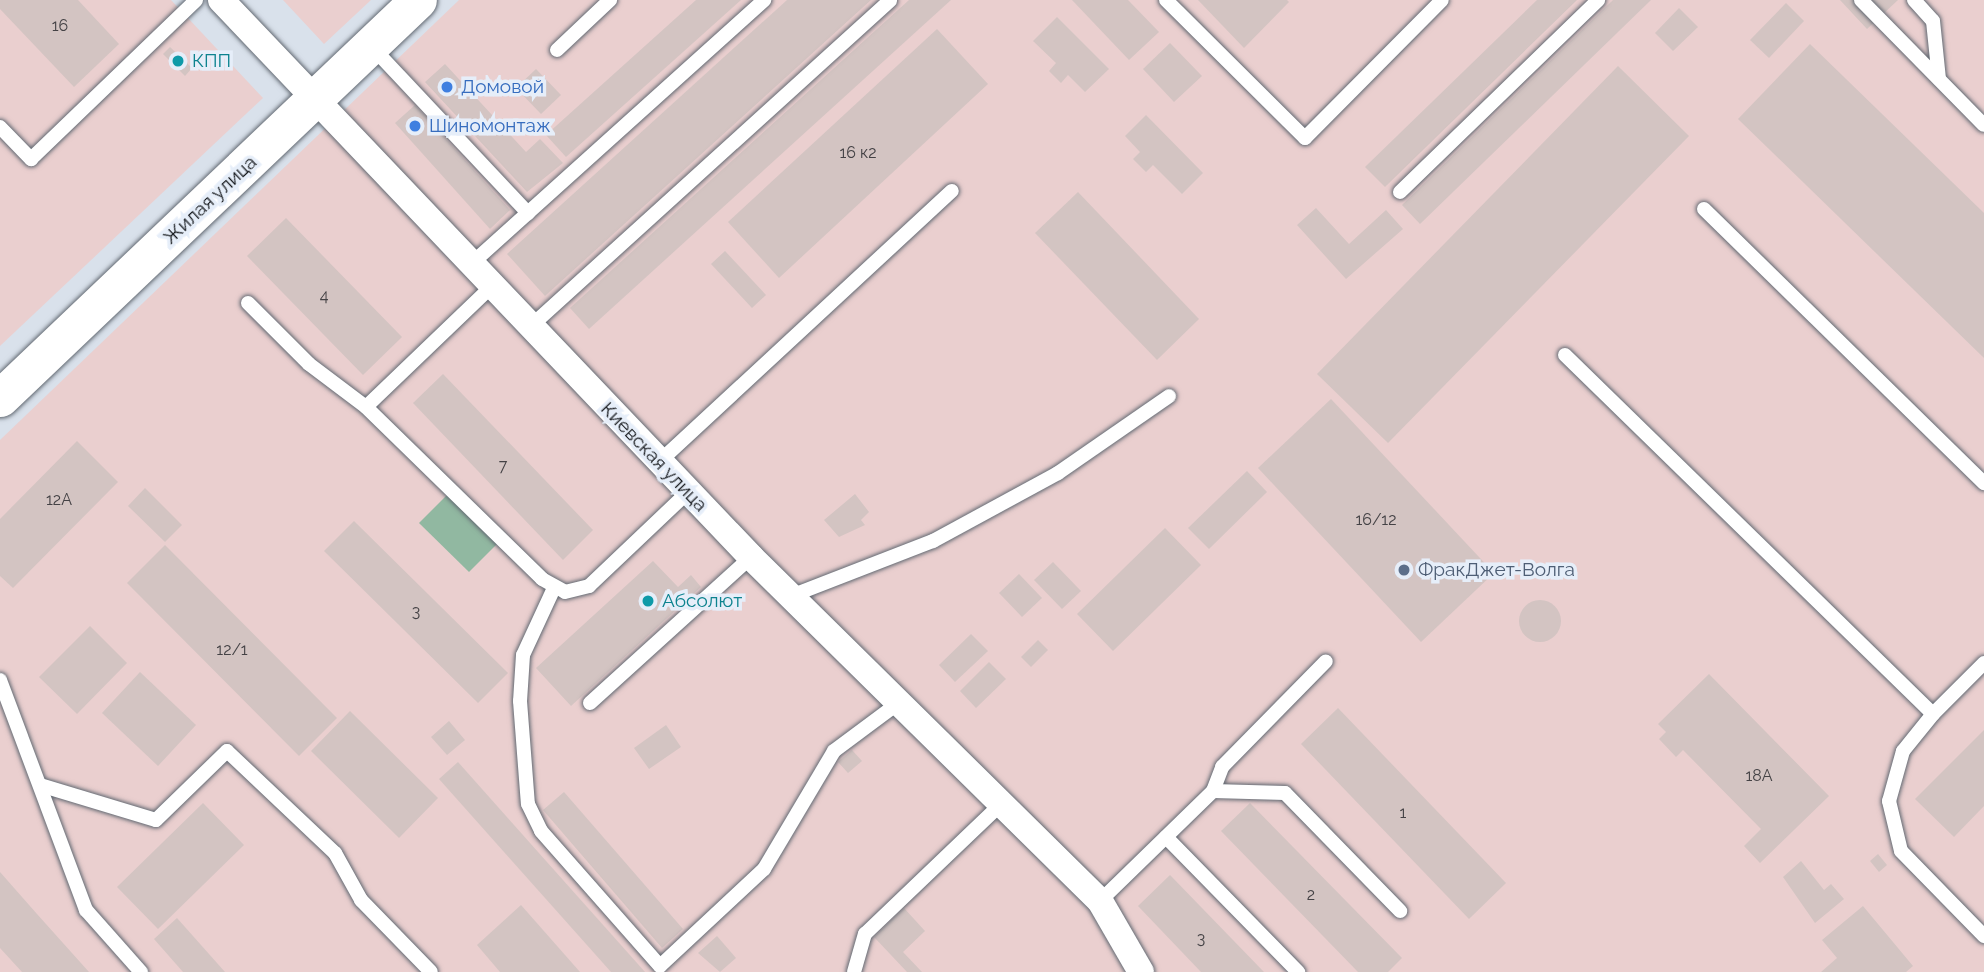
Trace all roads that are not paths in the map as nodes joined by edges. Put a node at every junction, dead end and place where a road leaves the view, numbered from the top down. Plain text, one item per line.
1 (196, 0) edge
2 (221, 0) edge
3 (418, 0) edge
4 (610, 0) edge
5 (764, 0) edge
6 (890, 0) edge
7 (1166, 0) edge
8 (1442, 0) edge
9 (1598, 0) edge
10 (1861, 0) edge
11 (1914, 0) edge
12 (371, 46) junction
13 (557, 50) dead end
14 (1939, 79) junction
15 (315, 100) junction
16 (1984, 125) edge
17 (0, 127) edge
18 (952, 191) dead end
19 (1400, 192) dead end
20 (1704, 209) dead end
21 (528, 213) junction
22 (470, 265) junction
23 (491, 287) junction
24 (248, 303) dead end
25 (530, 327) junction
26 (1565, 355) dead end
27 (1169, 397) dead end
28 (0, 398) edge
29 (366, 407) junction
30 (659, 462) junction
31 (1984, 483) edge
32 (688, 492) junction
33 (751, 557) junction
34 (554, 588) junction
35 (791, 596) junction
36 (1326, 661) dead end
37 (1984, 663) edge
38 (0, 680) edge
39 (901, 701) junction
40 (590, 703) dead end
41 (1933, 714) junction
42 (40, 785) junction
43 (1213, 791) junction
44 (1001, 804) junction
45 (1166, 837) junction
46 (1100, 901) junction
47 (1401, 911) dead end
48 (1984, 936) edge
49 (141, 972) edge
50 (431, 972) edge
51 (854, 972) edge
52 (1141, 972) edge
53 (1297, 972) edge

1 - 17 lane
2 - 15 street, Киевская улица
3 - 12 main road, Жилая улица
4 - 13 lane
5 - 21 lane
6 - 25 lane
7 - 8 lane
9 - 19 lane
10 - 14 lane
11 - 14 lane
12 - 15 main road, Жилая улица
12 - 21 lane
14 - 16 lane
15 - 22 street, Киевская улица
15 - 28 main road, Жилая улица
18 - 30 lane
20 - 31 lane
21 - 22 lane
22 - 23 street, Киевская улица
23 - 25 street, Киевская улица
23 - 29 lane
24 - 29 lane
25 - 30 street, Киевская улица
26 - 41 lane
27 - 35 lane
29 - 34 lane
30 - 32 street, Киевская улица
32 - 33 street, Киевская улица
32 - 34 lane
33 - 35 street, Киевская улица
33 - 40 lane
34 - 39 lane
35 - 39 street, Киевская улица
36 - 43 lane
37 - 41 lane
38 - 42 lane
39 - 44 street, Киевская улица
41 - 48 lane
42 - 49 lane
42 - 50 lane
43 - 45 lane
43 - 47 lane
44 - 46 street, Киевская улица
44 - 51 lane
45 - 46 lane
45 - 53 lane
46 - 52 street, Киевская улица

